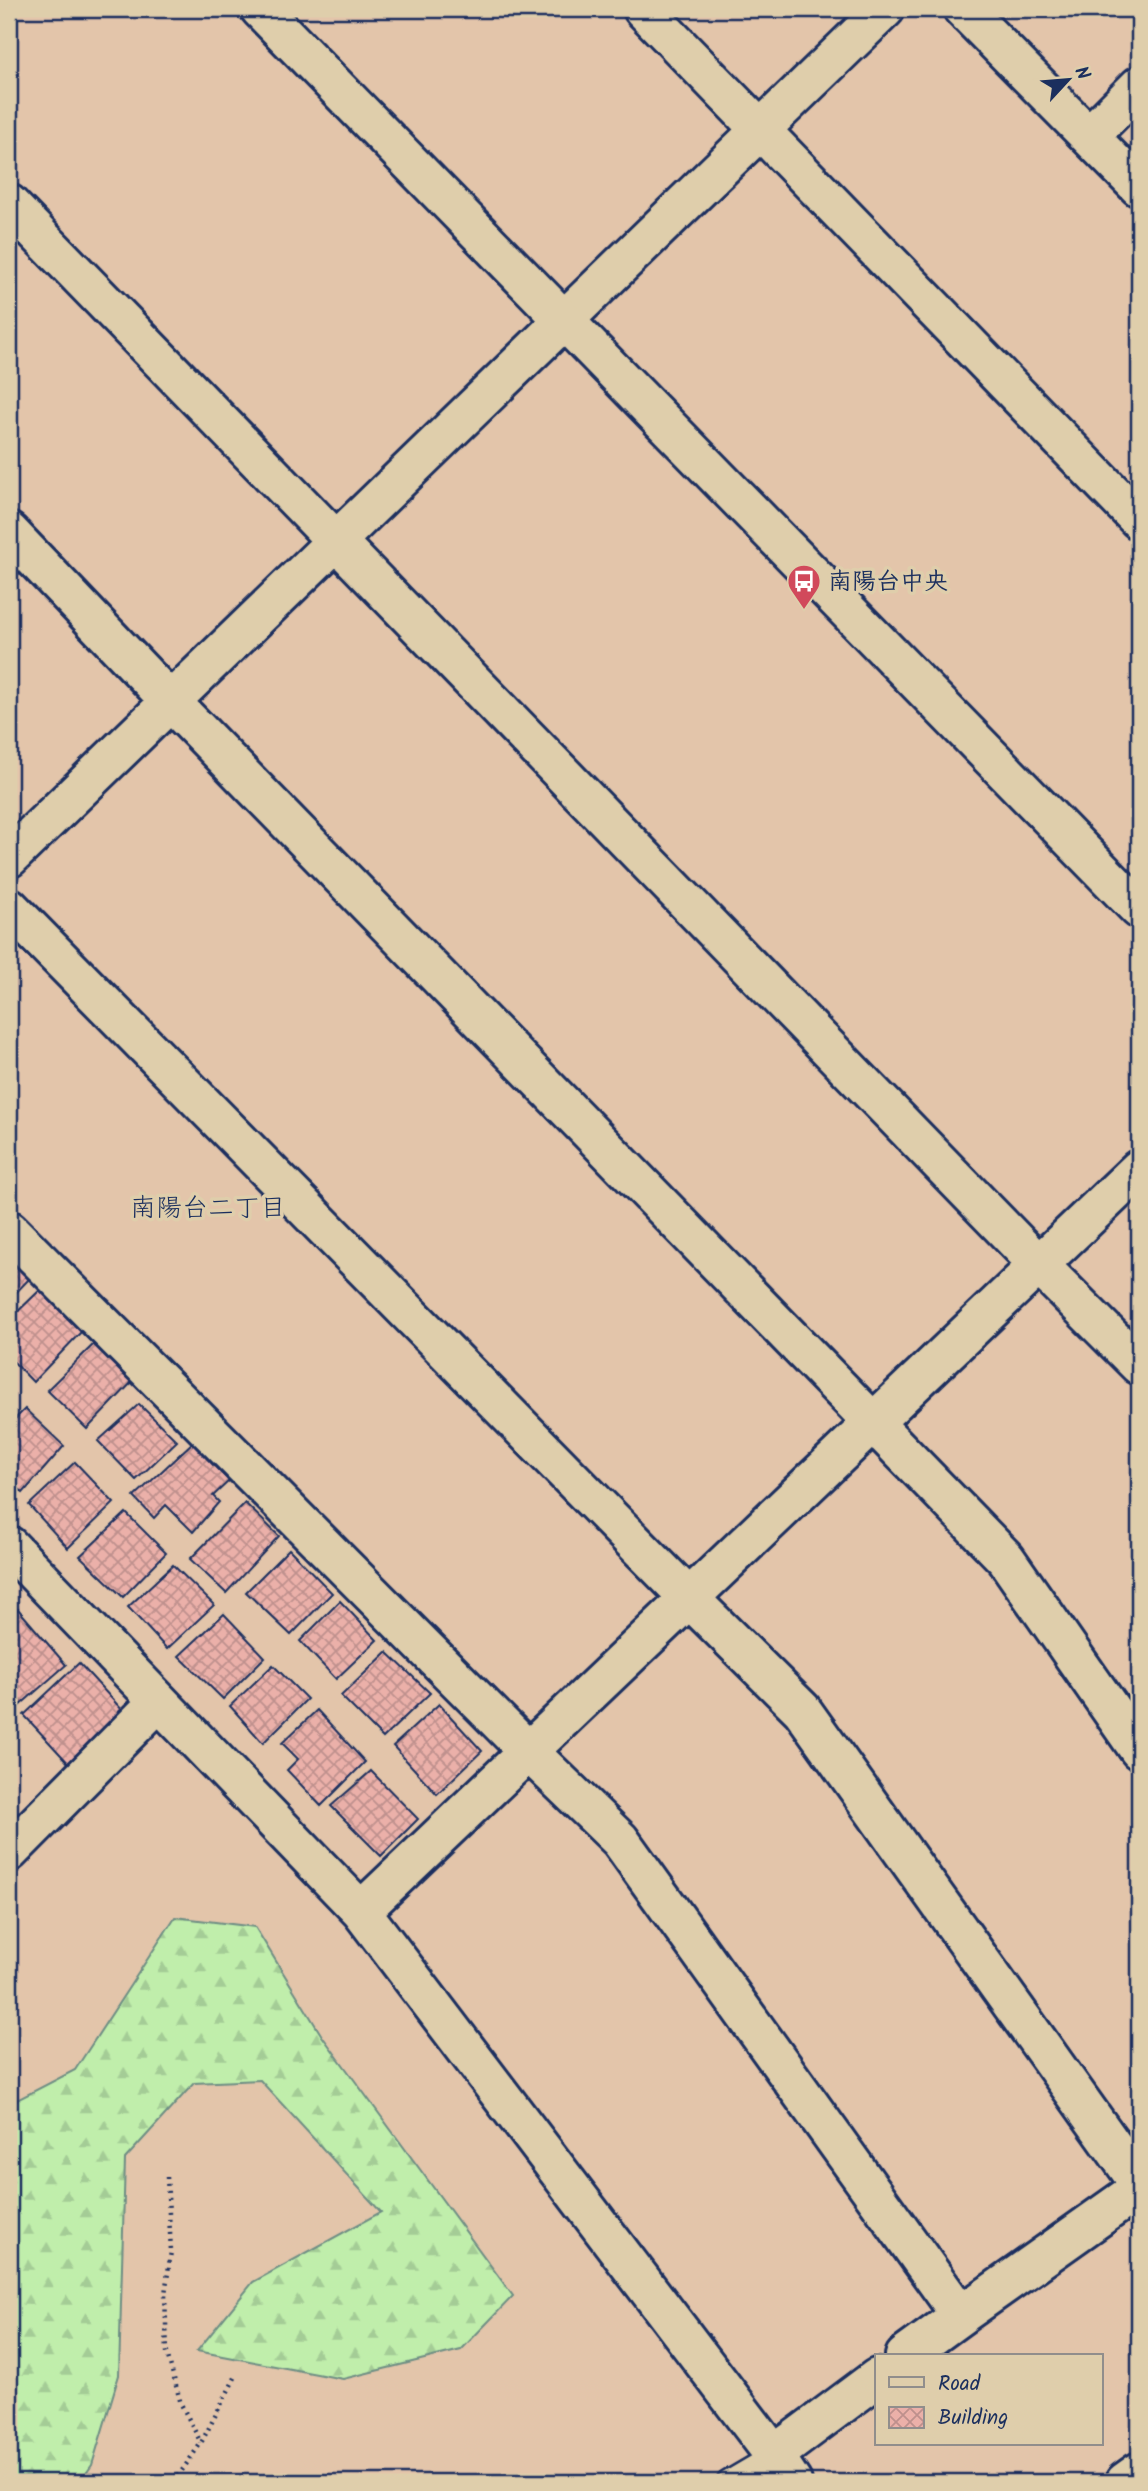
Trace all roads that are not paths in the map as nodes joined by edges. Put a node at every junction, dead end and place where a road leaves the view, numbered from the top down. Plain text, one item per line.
1 (260, 9) edge
2 (643, 9) edge
3 (885, 9) edge
4 (963, 9) edge
5 (1139, 86) edge
6 (760, 130) junction
7 (1088, 136) junction
8 (1139, 187) edge
9 (9, 204) edge
10 (564, 319) junction
11 (1139, 520) edge
12 (9, 532) edge
13 (335, 542) junction
14 (170, 701) junction
15 (9, 858) edge
16 (9, 907) edge
17 (1139, 909) edge
18 (1139, 1169) edge
19 (9, 1230) edge
20 (1039, 1265) junction
21 (1139, 1365) edge
22 (873, 1423) junction
23 (9, 1546) edge
24 (689, 1598) junction
25 (158, 1702) junction
26 (1139, 1749) edge
27 (529, 1752) junction
28 (9, 1852) edge
29 (361, 1912) junction
30 (1139, 2183) edge
31 (1139, 2189) edge
32 (964, 2312) junction
33 (908, 2354) edge
34 (875, 2380) edge
35 (783, 2469) edge
36 (1139, 2472) edge
37 (728, 2482) edge
38 (1125, 2482) edge

1 - 10 street
2 - 6 street
3 - 6 street
4 - 7 street
5 - 7 street
6 - 10 street
6 - 11 street
7 - 8 street
9 - 13 street
10 - 13 street
10 - 17 street
12 - 14 street
13 - 14 street
13 - 20 street
14 - 15 street
14 - 22 street
16 - 24 street
18 - 20 street
19 - 27 street
20 - 21 street
20 - 22 street
22 - 24 street
22 - 26 street
23 - 25 street
24 - 27 street
24 - 30 street
25 - 28 street
25 - 29 street
27 - 29 street
27 - 32 street
29 - 35 street
31 - 32 street
32 - 33 street
34 - 35 street
35 - 37 lane
36 - 38 street

